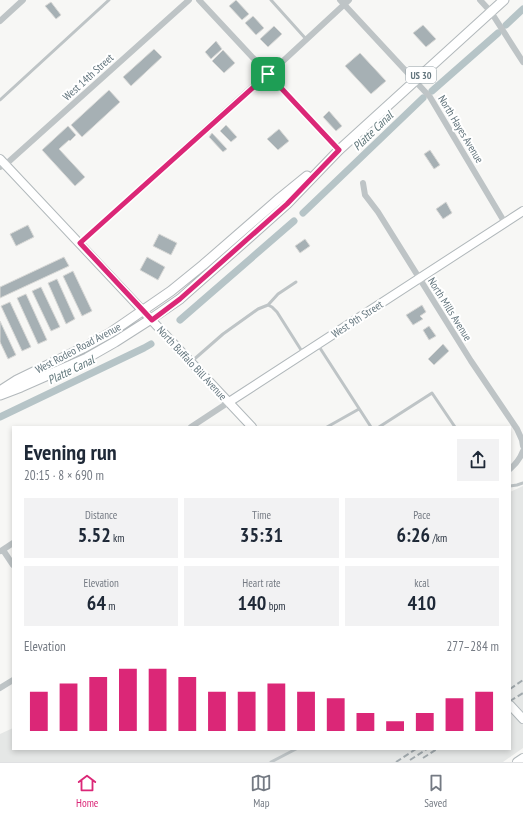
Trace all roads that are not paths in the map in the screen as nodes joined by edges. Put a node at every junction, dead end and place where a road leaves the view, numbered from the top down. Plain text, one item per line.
1 (23, 0) edge
2 (109, 0) edge
3 (189, 0) edge
4 (199, 0) edge
5 (271, 0) edge
6 (480, 0) edge
7 (504, 0) edge
8 (344, 1) edge
9 (491, 12) junction
10 (0, 21) edge
11 (306, 39) junction
12 (523, 62) edge
13 (268, 74) junction
14 (415, 80) junction
15 (0, 100) edge
16 (339, 150) junction
17 (2, 164) edge
18 (362, 182) dead end
19 (523, 211) edge
20 (505, 223) junction
21 (80, 243) junction
22 (419, 279) junction
23 (296, 282) dead end
24 (268, 305) junction
25 (143, 310) junction
26 (152, 320) junction
27 (318, 345) junction
28 (304, 354) junction
29 (191, 362) junction
30 (0, 391) edge
31 (0, 395) edge
32 (229, 402) junction
33 (359, 408) junction
34 (193, 426) edge
35 (251, 426) edge
36 (329, 426) edge
37 (370, 426) edge
38 (381, 426) edge
39 (454, 426) edge
40 (523, 446) edge
41 (523, 452) edge
42 (511, 468) edge
43 (523, 483) edge
44 (511, 486) edge
45 (12, 544) edge
46 (1, 551) edge
47 (12, 564) edge
48 (12, 681) edge
49 (0, 688) edge
50 (511, 706) edge
51 (523, 719) edge
52 (294, 750) edge
53 (523, 758) edge
54 (271, 762) edge
55 (517, 762) edge

1 - 10 street
2 - 15 lane
3 - 17 street, West 14th Street
4 - 13 street
5 - 11 lane
6 - 9 street
7 - 9 main road, West Rodeo Road Avenue / US 30
8 - 11 street
8 - 14 street, North Hayes Avenue
9 - 12 street
9 - 14 main road, West Rodeo Road Avenue / US 30
11 - 13 street
13 - 16 street
13 - 21 street
14 - 16 main road, West Rodeo Road Avenue / US 30
14 - 20 street, North Hayes Avenue
16 - 25 main road, West Rodeo Road Avenue / US 30
16 - 26 main road, West Rodeo Road Avenue / US 30
17 - 21 street, North Buffalo Bill Avenue
18 - 22 street, North Mills Avenue
19 - 20 street, West 9th Street
20 - 22 street, West 9th Street
21 - 25 street, North Buffalo Bill Avenue
22 - 27 street, West 9th Street
22 - 40 street, North Mills Avenue
23 - 24 lane
24 - 28 lane
24 - 29 lane
25 - 26 street, North Buffalo Bill Avenue
25 - 30 main road, West Rodeo Road Avenue / US 30
26 - 29 street, North Buffalo Bill Avenue
26 - 31 main road, West Rodeo Road Avenue / US 30
27 - 28 street, West 9th Street
27 - 33 lane
28 - 32 street, West 9th Street
29 - 32 street, North Buffalo Bill Avenue
32 - 34 street, West 9th Street
32 - 35 street, North Buffalo Bill Avenue
33 - 36 lane
33 - 37 lane
38 - 39 lane
41 - 42 street
43 - 44 lane
45 - 46 street
46 - 47 street
48 - 49 street
50 - 51 street
52 - 54 lane
53 - 55 street

